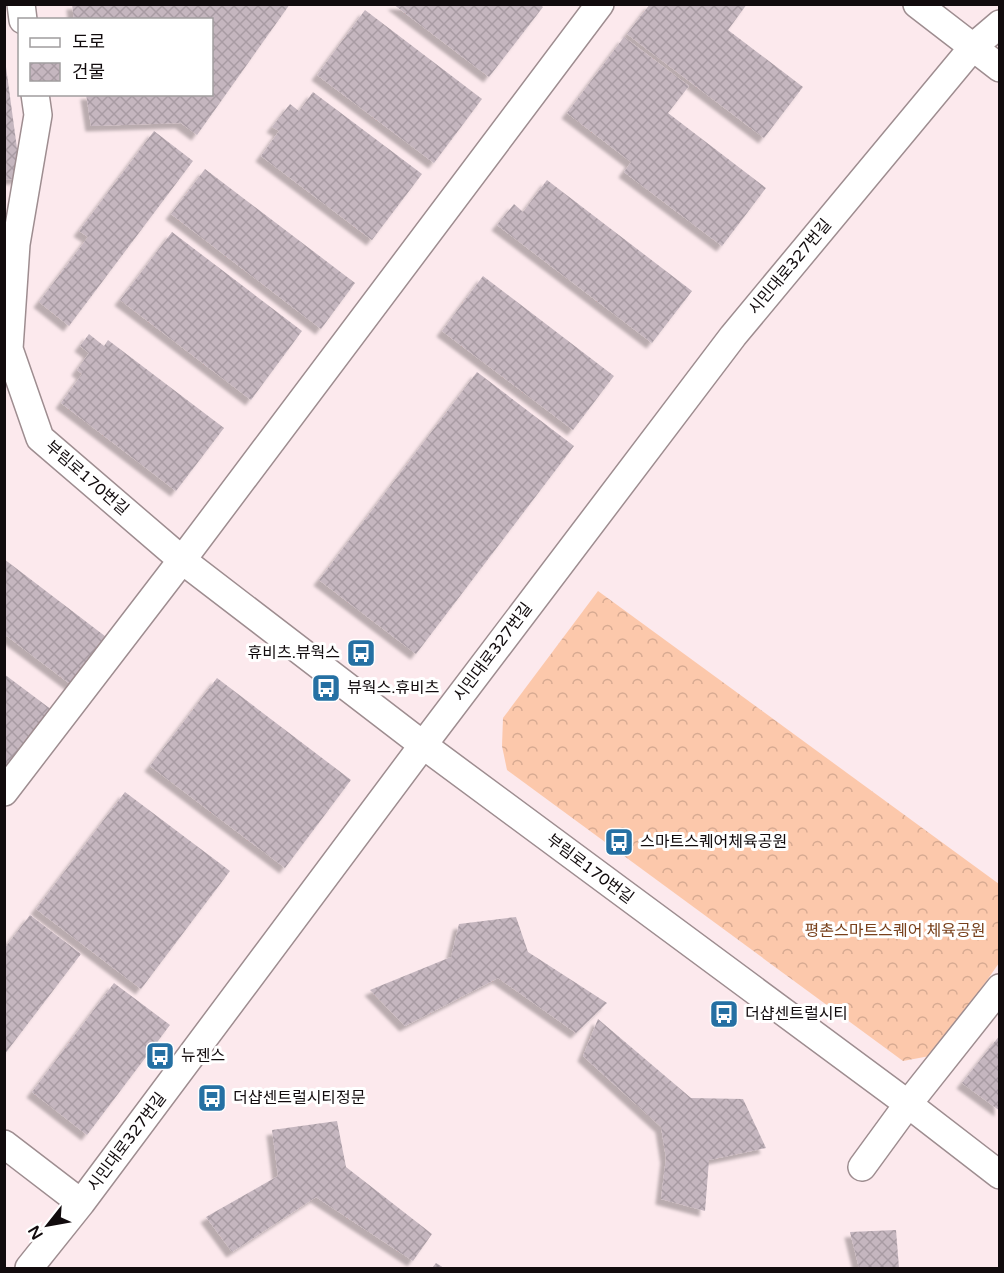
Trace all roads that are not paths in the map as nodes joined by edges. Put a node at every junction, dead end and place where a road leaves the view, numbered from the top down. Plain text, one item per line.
1 (600, 4) edge
2 (918, 4) edge
3 (999, 24) edge
4 (973, 47) junction
5 (999, 68) edge
6 (35, 96) edge
7 (182, 560) junction
8 (423, 745) junction
9 (4, 792) edge
10 (999, 988) edge
11 (908, 1104) junction
12 (4, 1144) edge
13 (862, 1167) dead end
14 (999, 1174) edge
15 (81, 1203) junction
16 (29, 1269) edge

1 - 7 street
2 - 4 street
3 - 4 street, 시민대로327번길
4 - 5 street
4 - 8 street, 시민대로327번길
6 - 7 street, 부림로170번길
7 - 8 street, 부림로170번길
7 - 9 street
8 - 11 street, 부림로170번길
8 - 15 street, 시민대로327번길
10 - 11 street
11 - 13 street
11 - 14 street, 부림로170번길
12 - 15 street
15 - 16 street, 시민대로327번길

